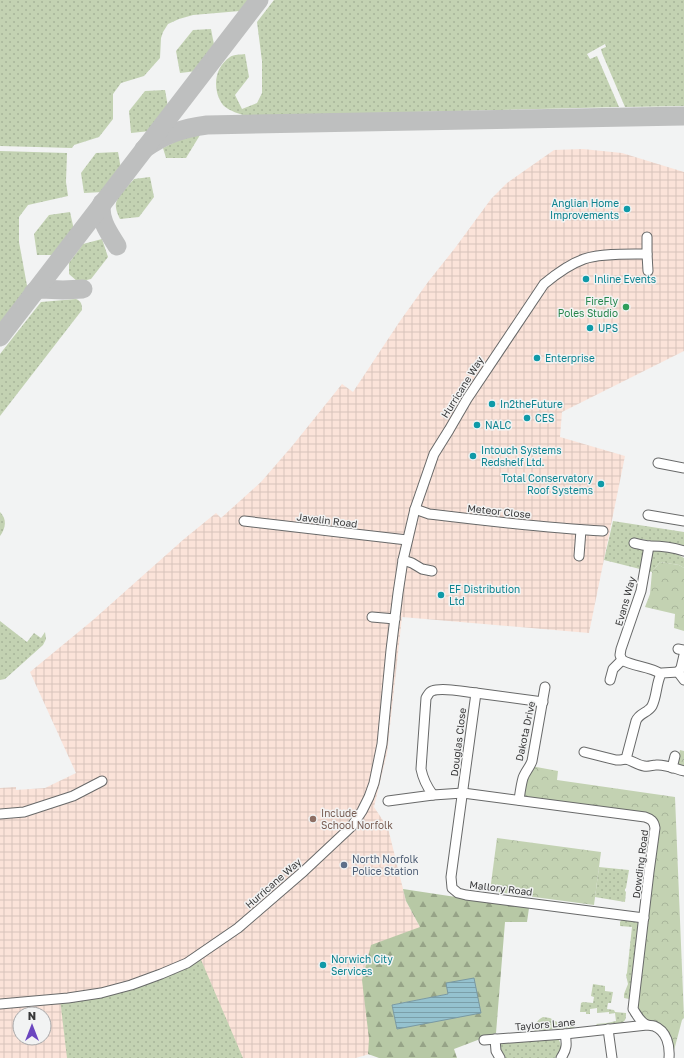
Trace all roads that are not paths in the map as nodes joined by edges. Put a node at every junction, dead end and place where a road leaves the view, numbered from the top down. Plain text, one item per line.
1 (647, 237) dead end
2 (647, 254) junction
3 (648, 271) dead end
4 (658, 463) dead end
5 (684, 468) edge
6 (415, 509) junction
7 (648, 514) dead end
8 (244, 521) dead end
9 (684, 521) edge
10 (581, 530) junction
11 (603, 530) dead end
12 (407, 540) junction
13 (634, 543) dead end
14 (648, 546) junction
15 (684, 551) edge
16 (579, 556) dead end
17 (403, 560) junction
18 (432, 571) dead end
19 (372, 617) dead end
20 (395, 619) junction
21 (682, 651) edge
22 (622, 660) junction
23 (678, 672) junction
24 (661, 674) junction
25 (610, 680) dead end
26 (684, 680) edge
27 (545, 687) dead end
28 (476, 693) junction
29 (543, 702) junction
30 (589, 756) dead end
31 (675, 756) dead end
32 (626, 759) junction
33 (672, 768) junction
34 (684, 771) edge
35 (102, 781) dead end
36 (463, 793) junction
37 (433, 795) junction
38 (519, 800) junction
39 (388, 801) dead end
40 (0, 814) edge
41 (644, 918) junction
42 (0, 1004) edge
43 (634, 1009) junction
44 (647, 1025) junction
45 (630, 1027) junction
46 (608, 1029) junction
47 (565, 1034) junction
48 (495, 1039) junction
49 (484, 1040) dead end
50 (500, 1058) edge
51 (561, 1058) edge
52 (612, 1058) edge
53 (669, 1058) edge

1 - 2 street
2 - 3 street
2 - 6 street, Hurricane Way
4 - 5 street
6 - 10 street, Meteor Close
6 - 12 street, Hurricane Way
7 - 9 street
8 - 12 street, Javelin Road
10 - 11 street, Meteor Close
10 - 16 street
12 - 17 street, Hurricane Way
13 - 14 street
14 - 15 street
14 - 22 street, Evans Way
17 - 18 street
17 - 20 street, Hurricane Way
19 - 20 street
20 - 42 street, Hurricane Way
21 - 23 street
22 - 24 street
22 - 25 street, Evans Way
23 - 24 street
23 - 26 street
24 - 32 street
27 - 29 street, Dakota Drive
28 - 29 street
28 - 36 street, Douglas Close
28 - 37 street
29 - 38 street, Dakota Drive
30 - 32 street
31 - 33 street
32 - 33 street
33 - 34 street
35 - 40 street
36 - 37 street, Dowding Road
36 - 38 street, Dowding Road
36 - 41 street, Mallory Road
37 - 39 street, Dowding Road
38 - 41 street, Dowding Road
41 - 43 street, Dowding Road
43 - 44 street
43 - 45 street, Dowding Road
44 - 45 street, Taylors Lane
44 - 53 street
45 - 46 street, Taylors Lane
46 - 47 street, Taylors Lane
46 - 52 street
47 - 48 street, Taylors Lane
47 - 51 street
48 - 49 street, Taylors Lane
48 - 50 street

